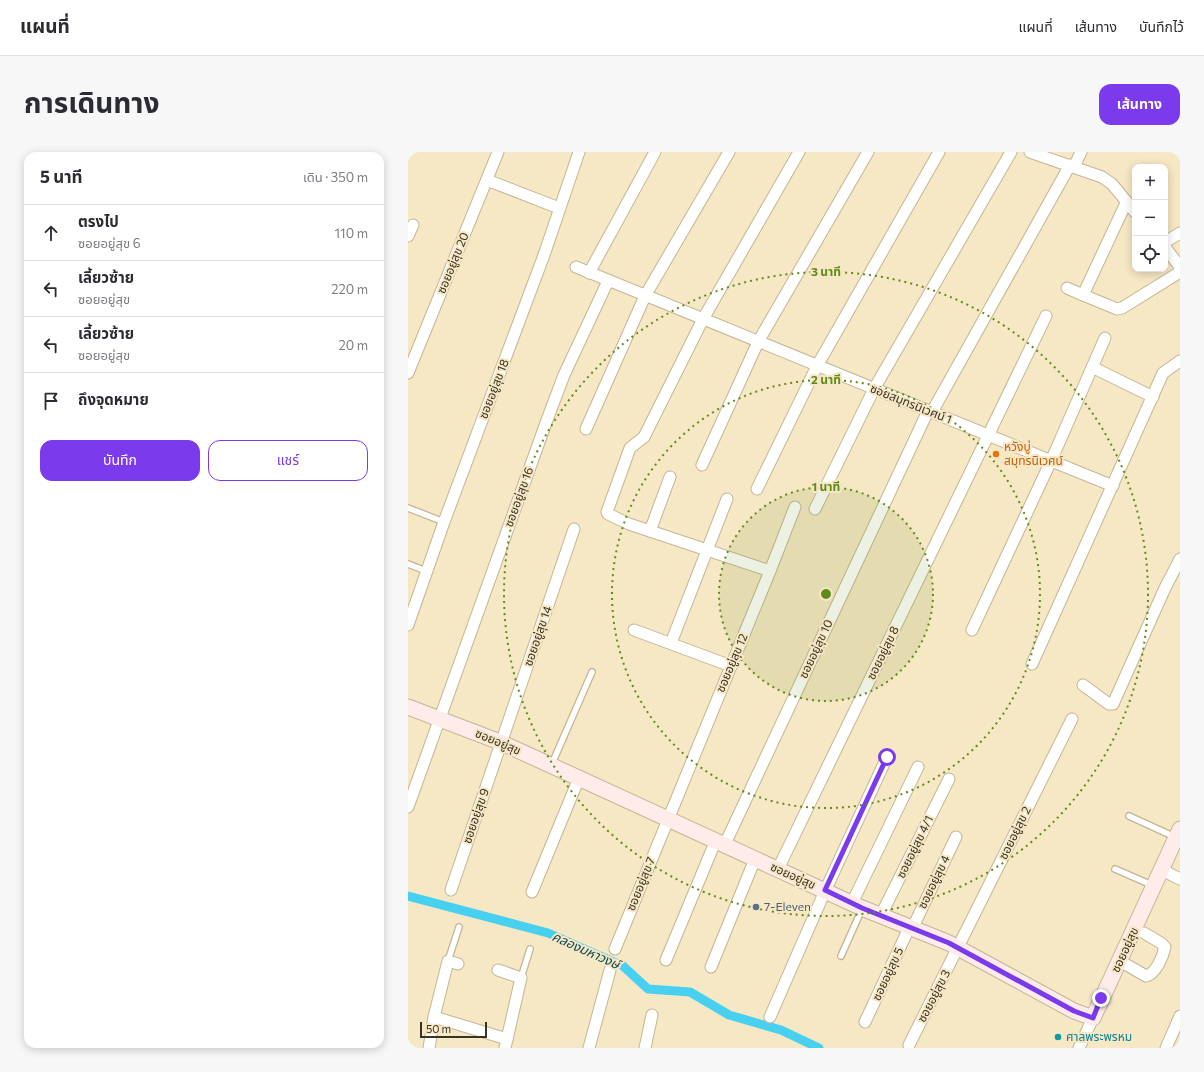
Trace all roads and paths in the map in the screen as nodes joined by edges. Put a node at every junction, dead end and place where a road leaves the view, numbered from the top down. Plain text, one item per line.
1 (498, 152) edge
2 (579, 152) edge
3 (655, 152) edge
4 (728, 152) edge
5 (799, 152) edge
6 (868, 152) edge
7 (939, 152) edge
8 (1012, 152) edge
9 (1030, 152) edge
10 (1081, 152) edge
11 (1072, 166) junction
12 (487, 180) junction
13 (1126, 203) junction
14 (559, 208) junction
15 (1132, 209) edge
16 (413, 225) dead end
17 (1180, 233) edge
18 (408, 236) edge
19 (1168, 240) edge
20 (1168, 251) edge
21 (1180, 266) edge
22 (576, 267) dead end
23 (1180, 272) edge
24 (589, 273) junction
25 (608, 281) junction
26 (1067, 288) dead end
27 (1083, 294) junction
28 (645, 296) junction
29 (1046, 316) dead end
30 (703, 319) junction
31 (1105, 338) dead end
32 (758, 342) junction
33 (1180, 361) edge
34 (817, 366) junction
35 (1092, 367) junction
36 (408, 373) edge
37 (874, 389) junction
38 (1153, 396) junction
39 (930, 412) junction
40 (586, 429) dead end
41 (989, 436) junction
42 (1051, 461) junction
43 (702, 465) dead end
44 (670, 477) dead end
45 (1113, 486) junction
46 (757, 489) dead end
47 (727, 499) dead end
48 (795, 507) dead end
49 (408, 508) edge
50 (815, 509) dead end
51 (444, 522) junction
52 (574, 529) dead end
53 (650, 531) junction
54 (706, 549) junction
55 (1180, 559) edge
56 (408, 564) edge
57 (426, 571) junction
58 (770, 571) junction
59 (408, 625) edge
60 (634, 630) dead end
61 (972, 630) dead end
62 (671, 643) junction
63 (1032, 664) dead end
64 (731, 666) junction
65 (592, 672) dead end
66 (1083, 685) dead end
67 (408, 707) edge
68 (440, 718) junction
69 (1072, 719) dead end
70 (500, 742) junction
71 (887, 757) dead end
72 (551, 766) junction
73 (918, 767) dead end
74 (579, 778) junction
75 (949, 779) dead end
76 (408, 806) edge
77 (1129, 816) dead end
78 (667, 819) junction
79 (1178, 833) edge
80 (956, 837) dead end
81 (721, 842) junction
82 (755, 859) junction
83 (1115, 869) dead end
84 (778, 870) junction
85 (1162, 870) junction
86 (1180, 879) edge
87 (1154, 886) junction
88 (451, 890) dead end
89 (825, 890) junction
90 (532, 892) dead end
91 (857, 906) junction
92 (881, 915) junction
93 (459, 927) dead end
94 (912, 927) junction
95 (1144, 933) dead end
96 (958, 947) junction
97 (530, 949) dead end
98 (615, 949) dead end
99 (841, 956) dead end
100 (666, 960) dead end
101 (1120, 961) junction
102 (453, 962) joint
103 (711, 967) dead end
104 (498, 970) dead end
105 (610, 970) dead end
106 (521, 978) junction
107 (652, 1015) dead end
108 (1180, 1016) edge
109 (434, 1017) junction
110 (770, 1017) dead end
111 (1093, 1018) junction
112 (865, 1022) dead end
113 (506, 1043) edge
114 (909, 1045) dead end
115 (429, 1048) edge
116 (590, 1048) edge
117 (645, 1048) edge
118 (1079, 1048) edge
119 (1166, 1048) edge

1 - 12 street, ซอยอยู่สุข 20
2 - 14 street, ซอยอยู่สุข 18
3 - 24 street
4 - 28 street
5 - 30 street
6 - 32 street
7 - 34 street
8 - 37 street
9 - 11 street
10 - 11 street, ซอยอยู่สุข 10
11 - 13 street
11 - 39 street, ซอยอยู่สุข 10
12 - 14 street
12 - 36 street, ซอยอยู่สุข 20
13 - 15 street
13 - 27 street
14 - 51 street, ซอยอยู่สุข 18
16 - 18 street
17 - 19 street
20 - 21 street
22 - 24 street, ซอยสมุทรนิเวศน์ 1
23 - 27 street
24 - 25 street, ซอยสมุทรนิเวศน์ 1
25 - 28 street, ซอยสมุทรนิเวศน์ 1
25 - 68 street, ซอยอยู่สุข 16
26 - 27 street
28 - 30 street, ซอยสมุทรนิเวศน์ 1
28 - 40 street
29 - 41 street, ซอยอยู่สุข 8
30 - 32 street, ซอยสมุทรนิเวศน์ 1
30 - 53 street
31 - 35 street
32 - 34 street, ซอยสมุทรนิเวศน์ 1
32 - 43 street
33 - 38 street
34 - 37 street, ซอยสมุทรนิเวศน์ 1
34 - 46 street
35 - 38 street
35 - 42 street
37 - 39 street, ซอยสมุทรนิเวศน์ 1
37 - 50 street
38 - 45 street
39 - 41 street, ซอยสมุทรนิเวศน์ 1
39 - 81 street, ซอยอยู่สุข 10
41 - 42 street, ซอยสมุทรนิเวศน์ 1
41 - 84 street, ซอยอยู่สุข 8
42 - 45 street, ซอยสมุทรนิเวศน์ 1
42 - 61 street
44 - 53 street
45 - 63 street
47 - 54 street
48 - 58 street, ซอยอยู่สุข 12
49 - 51 lane
51 - 57 street, ซอยอยู่สุข 18
52 - 70 street, ซอยอยู่สุข 14
53 - 54 street
54 - 58 street
54 - 62 street
55 - 66 street
56 - 57 lane
57 - 59 street, ซอยอยู่สุข 18
58 - 64 street, ซอยอยู่สุข 12
60 - 62 street
62 - 64 street
64 - 78 street, ซอยอยู่สุข 12
65 - 72 lane
67 - 68 street, ซอยอยู่สุข
68 - 70 street, ซอยอยู่สุข
68 - 76 street, ซอยอยู่สุข 16
69 - 96 street, ซอยอยู่สุข 2
70 - 72 street, ซอยอยู่สุข
70 - 88 street, ซอยอยู่สุข 9
71 - 89 street
72 - 74 street, ซอยอยู่สุข
73 - 91 street
74 - 78 street, ซอยอยู่สุข
74 - 90 street
75 - 92 street, ซอยอยู่สุข 4/1
77 - 79 lane
78 - 81 street, ซอยอยู่สุข
78 - 98 street, ซอยอยู่สุข 7
79 - 85 street, ซอยอยู่สุข
80 - 94 street, ซอยอยู่สุข 4
81 - 82 street, ซอยอยู่สุข
81 - 100 street, ซอยอยู่สุข 10
82 - 84 street, ซอยอยู่สุข
82 - 103 street
83 - 87 lane
84 - 89 street, ซอยอยู่สุข
85 - 86 street
85 - 87 street, ซอยอยู่สุข
87 - 101 street, ซอยอยู่สุข
89 - 91 street, ซอยอยู่สุข
89 - 110 street
91 - 92 street, ซอยอยู่สุข
91 - 99 lane
92 - 94 street, ซอยอยู่สุข
93 - 102 lane
94 - 96 street, ซอยอยู่สุข
94 - 112 street, ซอยอยู่สุข 5
95 - 101 street
96 - 111 street, ซอยอยู่สุข
96 - 114 street, ซอยอยู่สุข 3
97 - 106 lane
101 - 111 street, ซอยอยู่สุข
102 - 109 street
104 - 106 street
105 - 116 street
106 - 113 street
107 - 117 street
108 - 119 street
109 - 113 street
109 - 115 street
111 - 118 street

